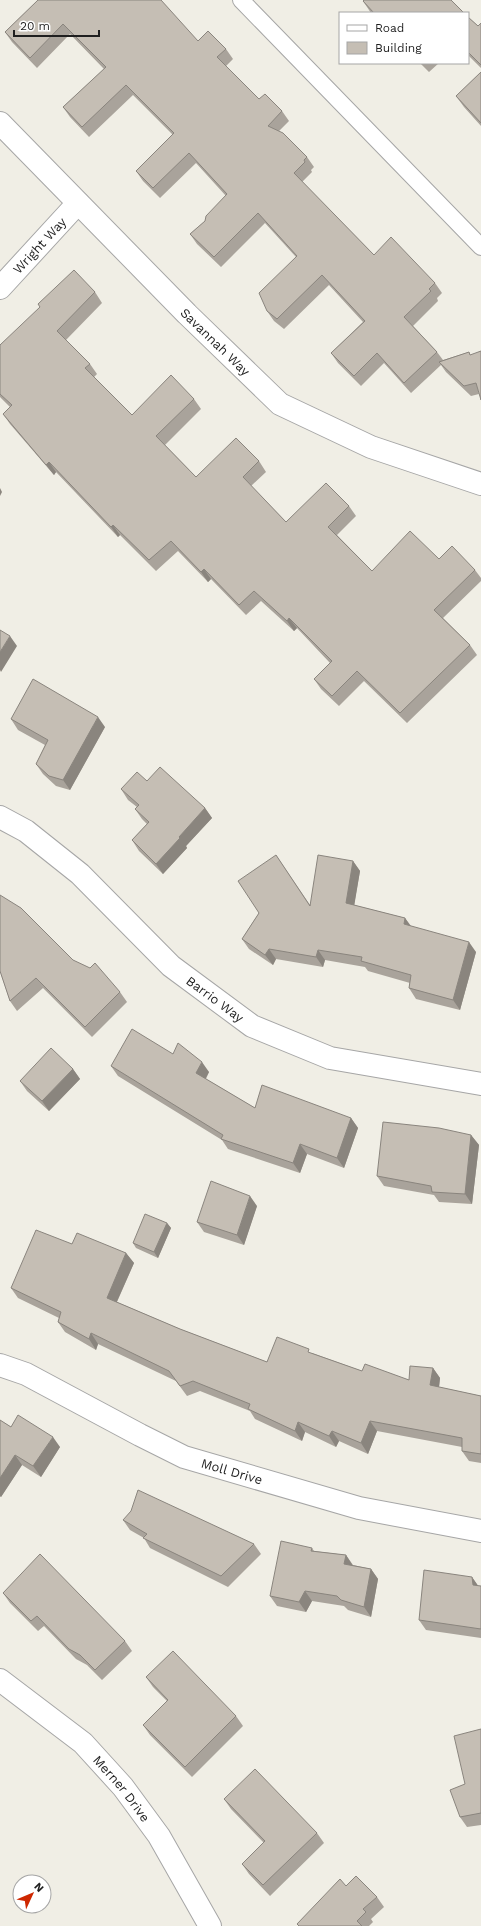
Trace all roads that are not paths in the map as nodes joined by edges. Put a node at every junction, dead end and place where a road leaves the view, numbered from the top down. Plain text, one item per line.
1 (241, 0) edge
2 (0, 123) edge
3 (78, 204) junction
4 (481, 247) edge
5 (0, 288) edge
6 (481, 484) edge
7 (0, 817) edge
8 (481, 1084) edge
9 (0, 1365) edge
10 (481, 1531) edge
11 (0, 1680) edge
12 (210, 1926) edge

1 - 4 lane
2 - 3 street, Savannah Way
3 - 5 street, Wright Way
3 - 6 street, Savannah Way
7 - 8 street, Barrio Way
9 - 10 street, Moll Drive
11 - 12 street, Merner Drive

